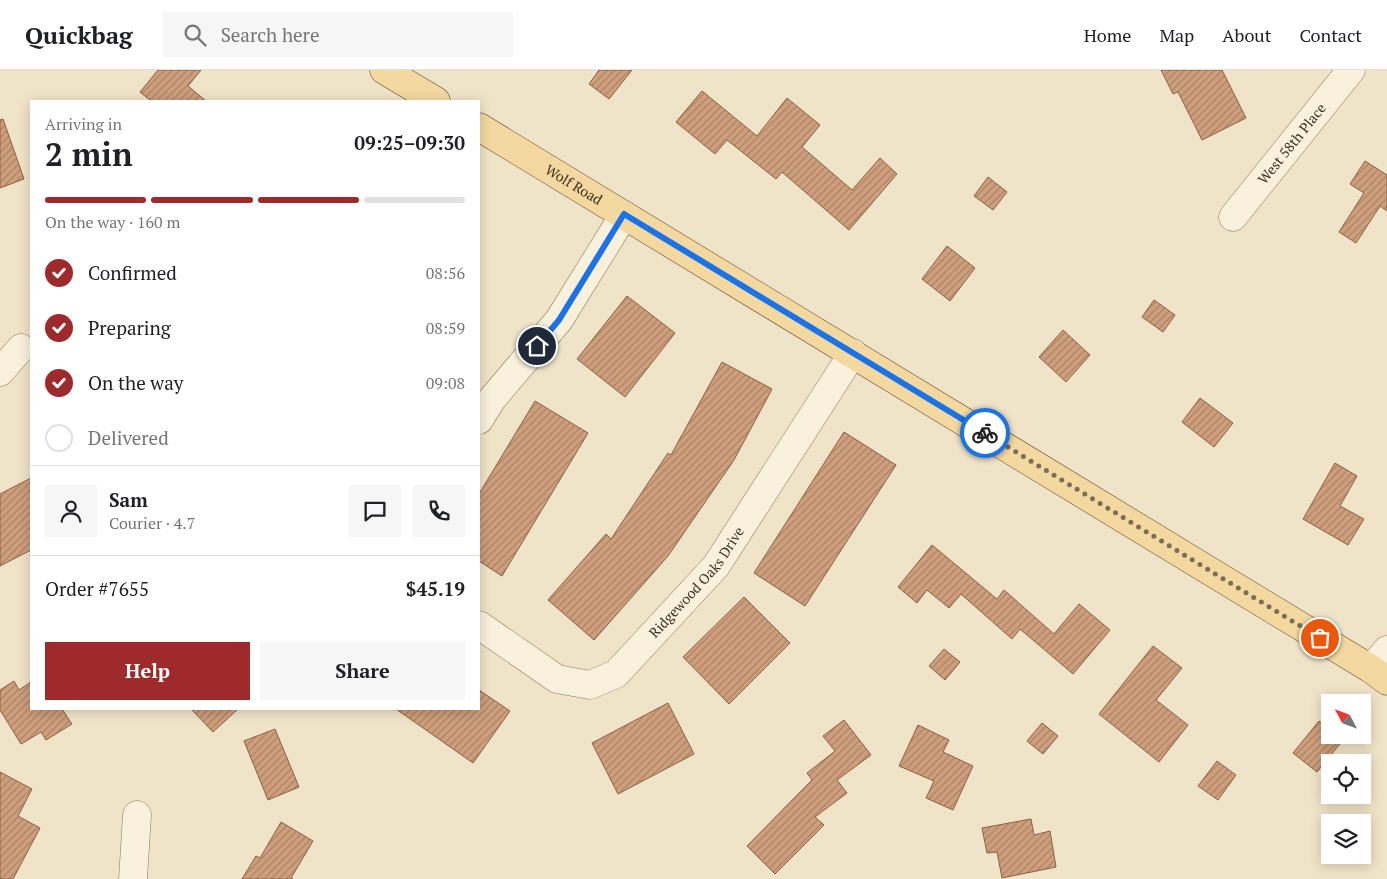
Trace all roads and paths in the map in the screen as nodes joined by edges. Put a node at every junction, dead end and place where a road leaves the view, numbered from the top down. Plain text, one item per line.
1 (384, 70) edge
2 (1351, 70) edge
3 (434, 100) edge
4 (480, 128) edge
5 (624, 214) junction
6 (1233, 217) dead end
7 (21, 348) dead end
8 (853, 352) junction
9 (0, 372) edge
10 (480, 418) edge
11 (480, 626) edge
12 (1382, 667) edge
13 (137, 814) dead end
14 (133, 879) edge

1 - 3 main road
2 - 6 street, West 58th Place
4 - 5 main road, Wolf Road
5 - 8 main road, Wolf Road
5 - 10 street
7 - 9 street
8 - 11 street, Ridgewood Oaks Drive
8 - 12 main road, Wolf Road
13 - 14 street

